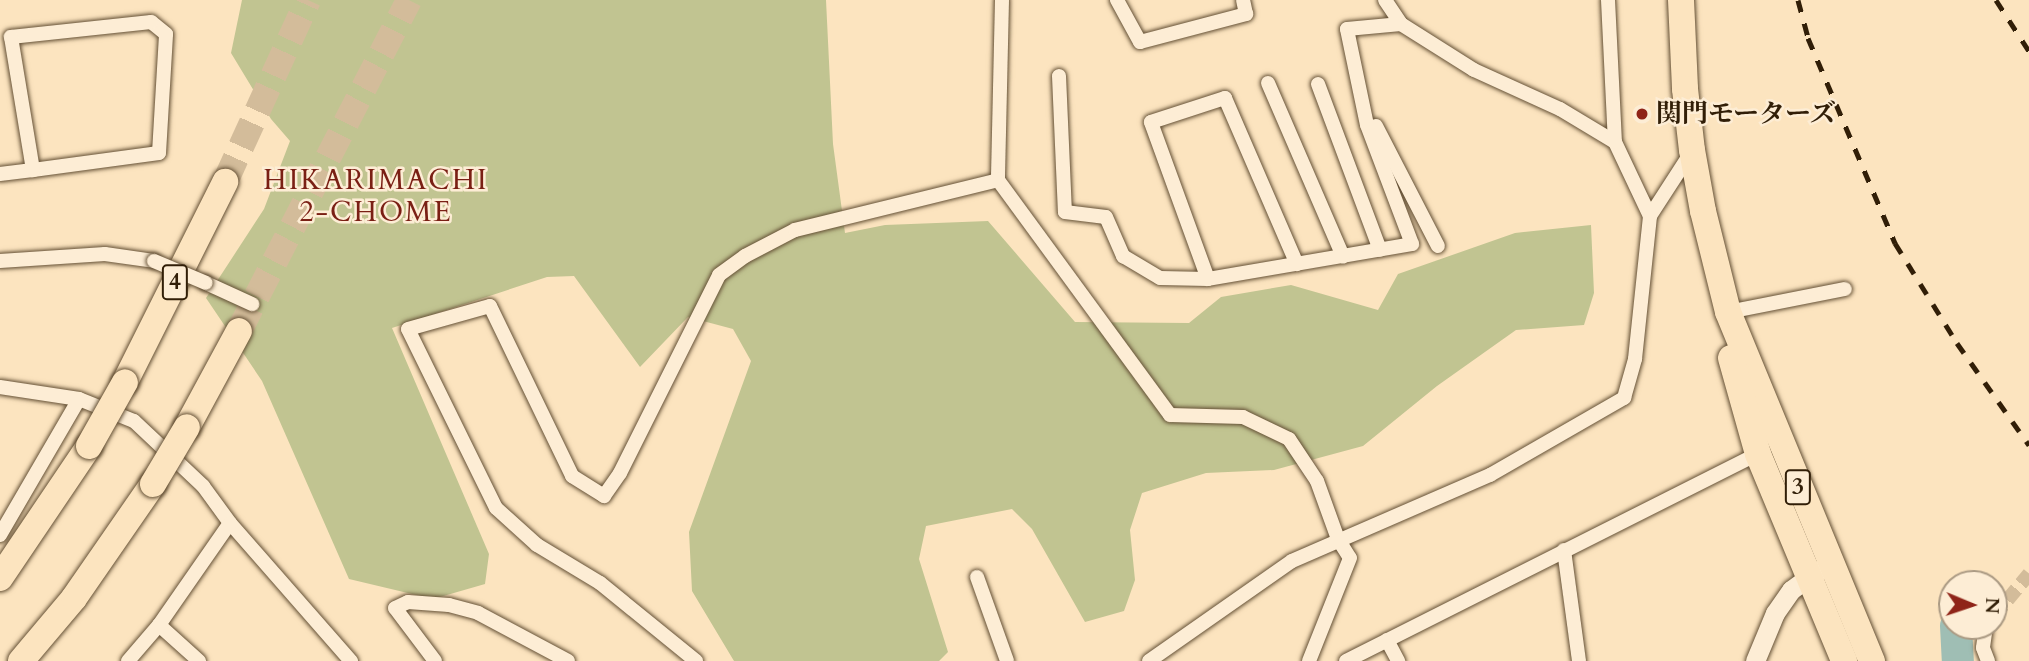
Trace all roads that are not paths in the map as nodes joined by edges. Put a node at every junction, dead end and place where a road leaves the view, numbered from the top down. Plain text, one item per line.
1 (1002, 0) edge
2 (1117, 0) edge
3 (1243, 0) edge
4 (1385, 0) edge
5 (1608, 0) edge
6 (1681, 0) edge
7 (1401, 24) junction
8 (1059, 76) dead end
9 (1268, 83) dead end
10 (1318, 84) dead end
11 (1362, 100) junction
12 (1615, 142) junction
13 (1692, 150) junction
14 (33, 170) junction
15 (0, 174) edge
16 (998, 180) junction
17 (225, 182) tunnel mouth
18 (1650, 216) junction
19 (1438, 246) dead end
20 (1380, 250) junction
21 (1342, 256) junction
22 (0, 261) edge
23 (1297, 264) junction
24 (1208, 279) junction
25 (1844, 289) dead end
26 (252, 304) dead end
27 (1728, 312) junction
28 (239, 331) tunnel mouth
29 (0, 387) edge
30 (79, 399) junction
31 (1758, 453) junction
32 (230, 523) junction
33 (0, 535) edge
34 (1338, 539) junction
35 (1564, 550) junction
36 (1818, 571) junction
37 (977, 577) dead end
38 (0, 578) edge
39 (159, 625) junction
40 (1388, 640) junction
41 (1984, 640) edge
42 (22, 661) edge
43 (128, 661) edge
44 (199, 661) edge
45 (351, 661) edge
46 (435, 661) edge
47 (568, 661) edge
48 (696, 661) edge
49 (1007, 661) edge
50 (1149, 661) edge
51 (1309, 661) edge
52 (1346, 661) edge
53 (1398, 661) edge
54 (1579, 661) edge
55 (1755, 661) edge
56 (1844, 661) edge
57 (1871, 661) edge
58 (1988, 661) edge

1 - 16 street
2 - 3 street
4 - 7 street
5 - 12 street
6 - 13 highway, 3
7 - 11 street
7 - 12 street
8 - 24 street
9 - 21 street
10 - 20 street
11 - 19 street
11 - 20 street
12 - 18 street
13 - 18 street
13 - 27 highway, 3
14 - 14 street
14 - 15 street
16 - 34 street
16 - 48 street
17 - 38 highway, 4, bridge
18 - 34 street
20 - 21 street
21 - 23 street
22 - 26 street, bridge
23 - 24 street
23 - 24 street
25 - 27 street
27 - 31 highway, 3
27 - 36 highway, 3
28 - 42 highway, bridge
29 - 30 street
30 - 32 street
30 - 33 street
31 - 35 street
31 - 36 highway, 3
32 - 39 street
32 - 45 street
34 - 50 street
34 - 51 street
35 - 40 street
35 - 54 street
36 - 55 street
36 - 56 highway, 3
36 - 57 highway, 3
37 - 49 street
39 - 43 street
39 - 44 street
40 - 52 street
40 - 53 street
41 - 58 street
46 - 47 street

